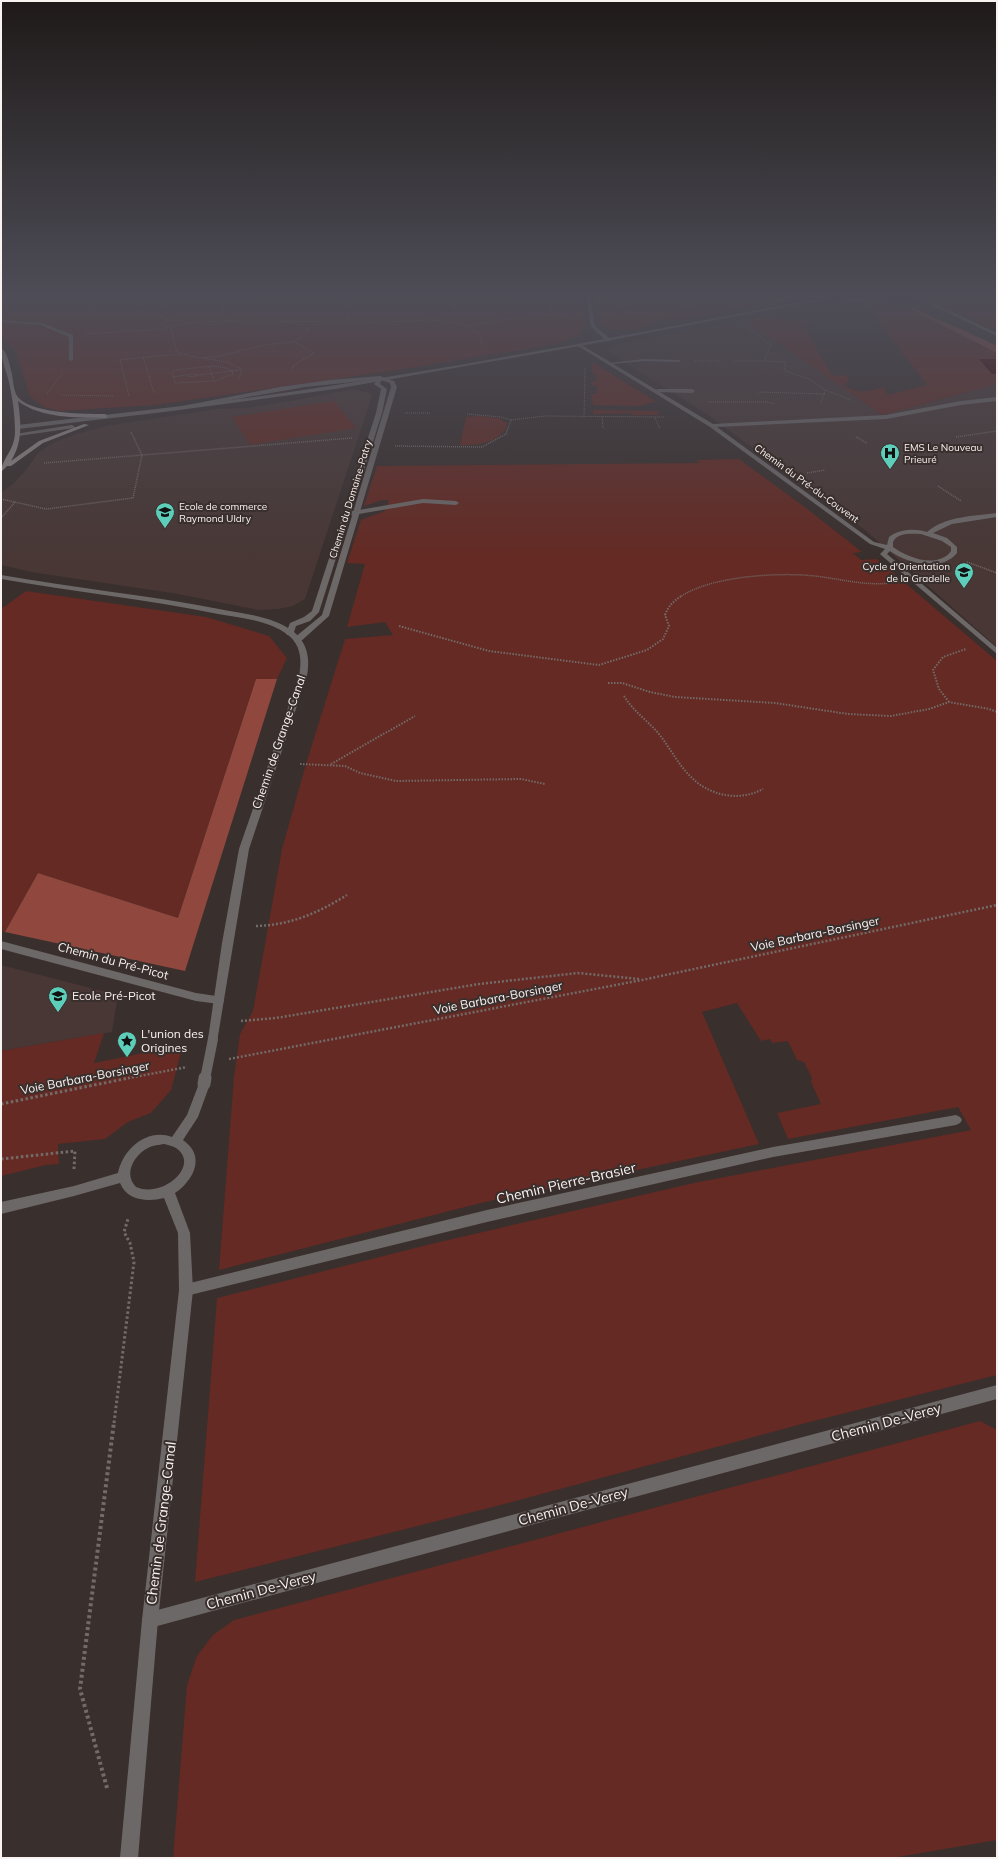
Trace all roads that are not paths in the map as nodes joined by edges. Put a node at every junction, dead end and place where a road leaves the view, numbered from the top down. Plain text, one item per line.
1 (11, 384) edge
2 (349, 384) edge
3 (377, 384) edge
4 (393, 384) edge
5 (645, 384) edge
6 (657, 391) junction
7 (692, 391) dead end
8 (13, 395) junction
9 (997, 399) edge
10 (164, 410) junction
11 (106, 416) junction
12 (86, 425) junction
13 (712, 426) junction
14 (18, 427) junction
15 (18, 434) junction
16 (1, 471) edge
17 (456, 503) dead end
18 (356, 512) junction
19 (347, 514) junction
20 (997, 515) edge
21 (928, 534) junction
22 (890, 548) junction
23 (1, 577) edge
24 (293, 636) junction
25 (997, 652) edge
26 (1, 945) edge
27 (219, 1000) junction
28 (956, 1120) dead end
29 (176, 1141) junction
30 (123, 1177) junction
31 (168, 1192) junction
32 (1, 1208) edge
33 (186, 1290) junction
34 (997, 1392) edge
35 (150, 1620) junction
36 (129, 1858) edge

1 - 8 main road
2 - 10 street
3 - 19 street, Chemin du Domaine-Patry
4 - 18 street, Chemin du Domaine-Patry
5 - 6 street, Chemin du Pré-du-Couvent
6 - 7 street
6 - 13 street, Chemin du Pré-du-Couvent
8 - 11 main road
8 - 14 main road
9 - 13 street
10 - 11 street
10 - 12 street
11 - 14 street
12 - 15 street
12 - 16 main road
13 - 22 street, Chemin du Pré-du-Couvent
14 - 15 main road
15 - 16 main road
17 - 18 street
18 - 19 street
18 - 24 street, Chemin du Domaine-Patry
19 - 24 street, Chemin du Domaine-Patry
20 - 21 street
21 - 22 street
21 - 22 street, Chemin du Pré-du-Couvent
22 - 25 street
23 - 24 street
24 - 27 street, Chemin de Grange-Canal
26 - 27 street, Chemin du Pré-Picot
27 - 29 street, Chemin de Grange-Canal, bridge
28 - 33 street, Chemin Pierre-Brasier
29 - 30 street
29 - 31 street
30 - 31 street
30 - 32 street
31 - 33 street, Chemin de Grange-Canal
33 - 35 street, Chemin de Grange-Canal
34 - 35 street, Chemin De-Verey
35 - 36 street, Chemin de Grange-Canal

